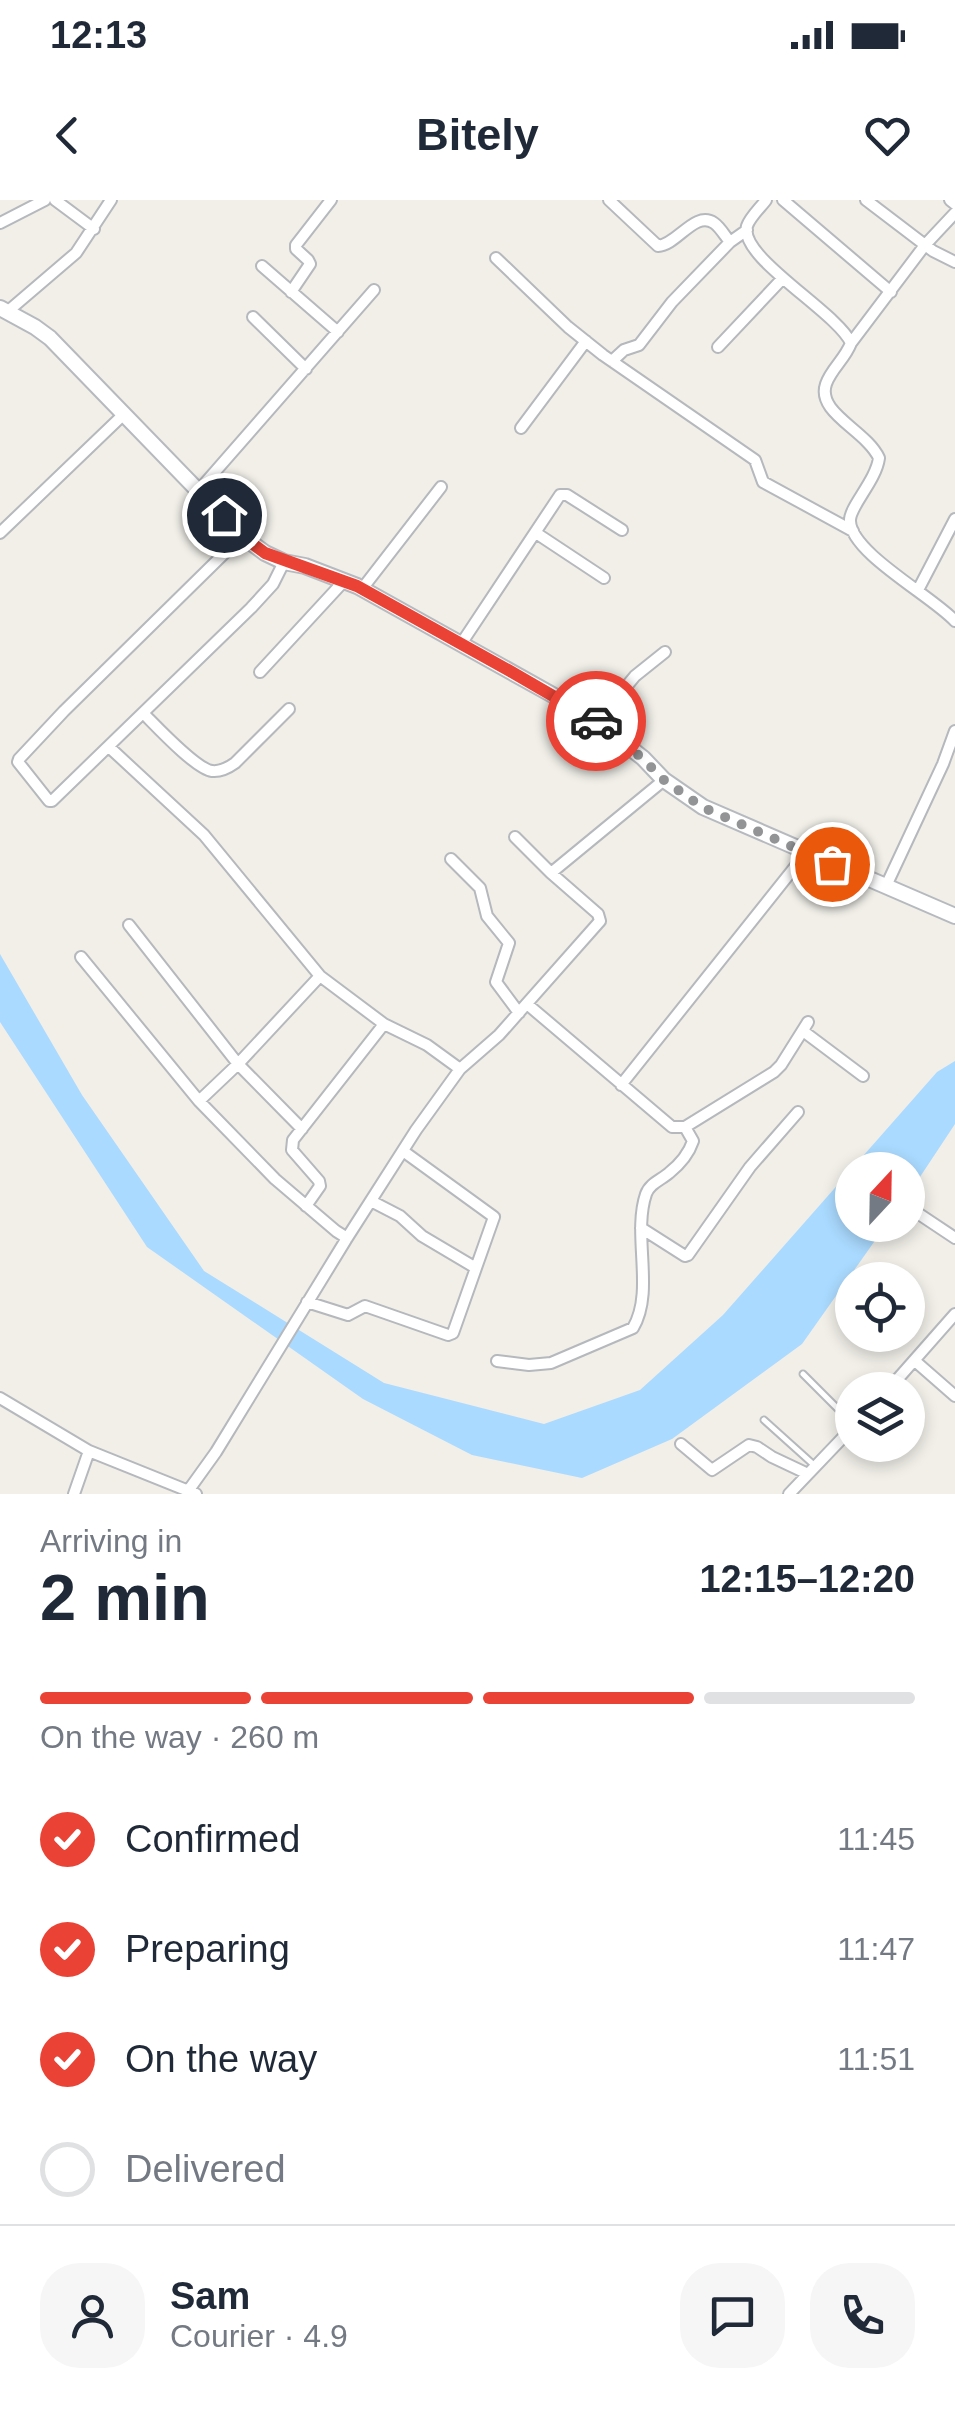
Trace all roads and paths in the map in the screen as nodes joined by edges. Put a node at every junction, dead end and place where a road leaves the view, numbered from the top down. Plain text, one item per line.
1 (45, 200) edge
2 (55, 200) edge
3 (112, 200) edge
4 (330, 200) edge
5 (608, 200) edge
6 (766, 200) edge
7 (783, 200) edge
8 (866, 200) edge
9 (955, 213) edge
10 (0, 224) edge
11 (94, 228) junction
12 (747, 230) junction
13 (730, 242) junction
14 (925, 246) junction
15 (496, 258) dead end
16 (955, 262) edge
17 (262, 266) dead end
18 (783, 278) junction
19 (374, 290) dead end
20 (292, 292) junction
21 (891, 292) junction
22 (3, 310) edge
23 (253, 318) dead end
24 (338, 332) junction
25 (586, 342) junction
26 (851, 343) junction
27 (718, 346) dead end
28 (612, 361) junction
29 (306, 369) junction
30 (124, 414) junction
31 (521, 428) dead end
32 (441, 487) dead end
33 (199, 490) junction
34 (955, 518) edge
35 (622, 530) dead end
36 (853, 531) junction
37 (0, 533) edge
38 (536, 533) junction
39 (242, 536) junction
40 (284, 562) junction
41 (604, 578) dead end
42 (344, 581) junction
43 (362, 589) junction
44 (918, 590) junction
45 (955, 621) edge
46 (461, 644) junction
47 (665, 652) dead end
48 (260, 672) dead end
49 (288, 709) dead end
50 (144, 714) junction
51 (597, 722) junction
52 (955, 732) edge
53 (109, 746) junction
54 (664, 780) junction
55 (515, 836) dead end
56 (806, 852) junction
57 (452, 859) dead end
58 (551, 873) junction
59 (886, 886) junction
60 (955, 916) edge
61 (129, 925) dead end
62 (81, 957) dead end
63 (320, 976) junction
64 (523, 1008) junction
65 (384, 1024) junction
66 (238, 1064) junction
67 (460, 1069) junction
68 (864, 1076) dead end
69 (621, 1086) junction
70 (199, 1101) junction
71 (798, 1112) dead end
72 (685, 1126) junction
73 (302, 1129) junction
74 (403, 1150) junction
75 (370, 1201) junction
76 (306, 1206) junction
77 (925, 1218) edge
78 (641, 1228) junction
79 (347, 1238) junction
80 (955, 1238) edge
81 (476, 1268) junction
82 (307, 1302) junction
83 (955, 1314) edge
84 (497, 1361) dead end
85 (914, 1362) junction
86 (905, 1372) edge
87 (803, 1374) dead end
88 (955, 1396) edge
89 (0, 1398) edge
90 (835, 1408) edge
91 (764, 1420) dead end
92 (682, 1444) dead end
93 (835, 1445) edge
94 (89, 1451) junction
95 (812, 1470) junction
96 (192, 1492) edge
97 (74, 1494) edge
98 (789, 1494) edge

1 - 10 street
2 - 11 street
3 - 11 street
4 - 20 street
5 - 13 street
6 - 12 street
7 - 21 street
8 - 14 street
9 - 14 street
11 - 22 street
12 - 13 street
12 - 18 street
13 - 28 street
14 - 16 street
14 - 21 street
15 - 25 street
17 - 20 street
18 - 26 street
18 - 27 street
19 - 24 street
20 - 24 street
21 - 26 street
22 - 30 main road
23 - 29 street
24 - 29 street
25 - 28 street
25 - 31 street
26 - 36 street
28 - 36 street
29 - 33 street
30 - 33 main road
30 - 37 street
32 - 43 street
33 - 39 main road
34 - 44 street
35 - 38 street
36 - 44 street
38 - 41 street
38 - 46 street
39 - 40 main road
39 - 53 street
40 - 42 main road
40 - 50 street
42 - 43 main road
42 - 48 street
43 - 46 main road
44 - 45 street
46 - 51 main road
47 - 51 street
49 - 50 street
50 - 53 street
51 - 54 main road
52 - 59 street
53 - 63 street
54 - 56 main road
54 - 58 street
55 - 58 street
56 - 59 main road
56 - 69 street
57 - 64 street
58 - 64 street
59 - 60 main road
61 - 66 street
62 - 70 street
63 - 65 street
63 - 66 street
64 - 67 street
64 - 69 street
65 - 67 street
65 - 73 street
66 - 70 street
66 - 73 street
67 - 74 street
68 - 72 street
69 - 72 street
70 - 76 street
71 - 78 street
72 - 78 street
73 - 76 street
74 - 75 street
74 - 81 street
75 - 79 street
75 - 81 street
76 - 79 street
77 - 80 street
78 - 84 street
79 - 82 street
81 - 82 street
82 - 96 street
83 - 85 street
85 - 86 street
85 - 88 street
87 - 90 lane
89 - 94 street
91 - 95 lane
92 - 95 street
93 - 95 street
94 - 96 street
94 - 97 street
95 - 98 street

